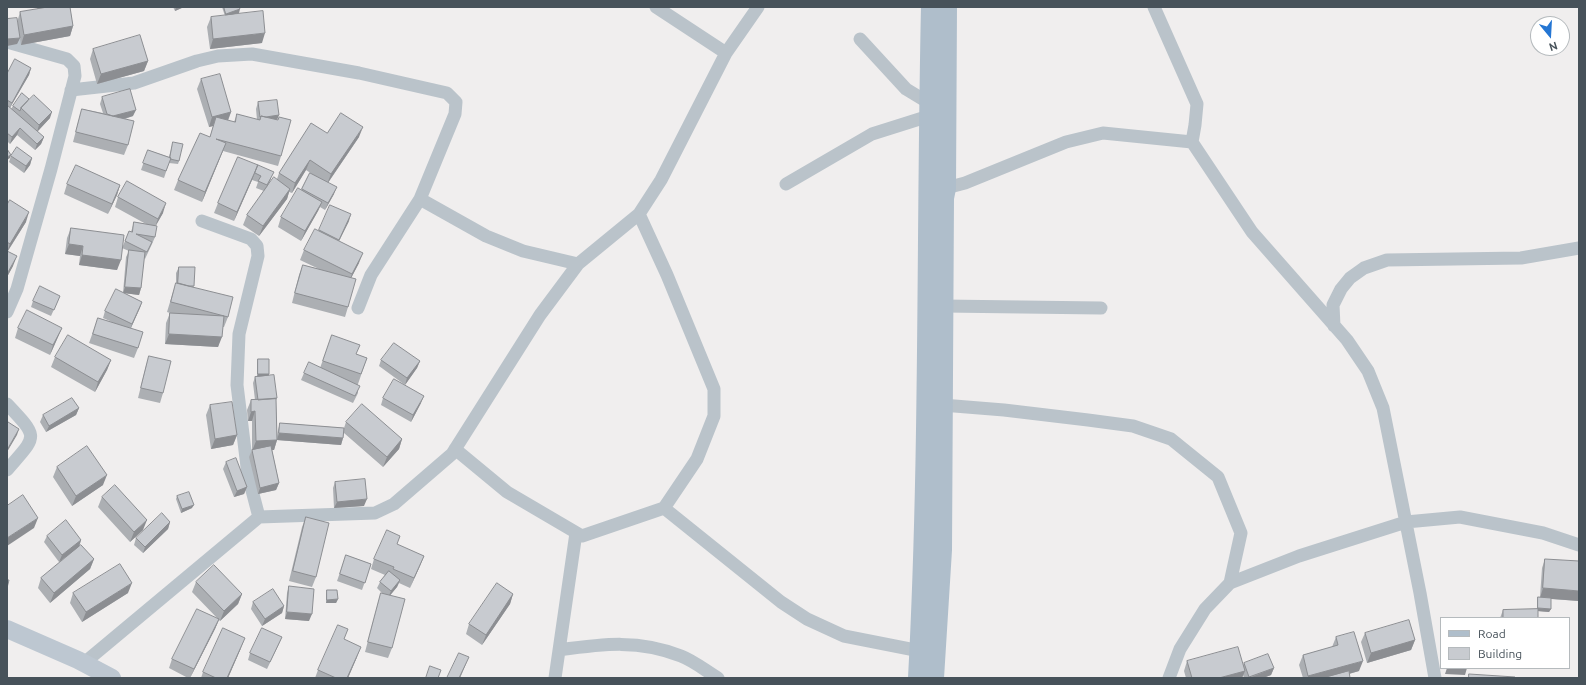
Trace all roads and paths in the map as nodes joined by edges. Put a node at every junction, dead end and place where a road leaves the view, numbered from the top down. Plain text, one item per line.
1 (656, 7) edge
2 (758, 7) edge
3 (931, 7) edge
4 (947, 7) edge
5 (1154, 7) edge
6 (860, 39) dead end
7 (7, 42) edge
8 (726, 53) junction
9 (71, 90) junction
10 (929, 109) junction
11 (1192, 142) junction
12 (786, 184) dead end
13 (946, 188) junction
14 (420, 199) junction
15 (640, 214) junction
16 (202, 221) dead end
17 (1579, 248) edge
18 (578, 264) junction
19 (943, 306) junction
20 (358, 308) dead end
21 (1101, 308) dead end
22 (7, 312) edge
23 (1334, 326) junction
24 (7, 404) edge
25 (942, 405) junction
26 (455, 449) junction
27 (7, 470) edge
28 (664, 508) junction
29 (259, 517) junction
30 (1406, 522) junction
31 (576, 533) junction
32 (1579, 545) edge
33 (1230, 583) junction
34 (7, 629) edge
35 (560, 650) junction
36 (920, 651) junction
37 (84, 663) junction
38 (112, 678) edge
39 (556, 678) edge
40 (718, 678) edge
41 (918, 678) edge
42 (934, 678) edge
43 (1169, 678) edge
44 (1434, 678) edge

1 - 8 street
2 - 8 street
3 - 10 main road
4 - 13 main road
5 - 11 street
6 - 10 street
7 - 9 street
8 - 15 street
9 - 14 street
9 - 22 street
10 - 12 street
10 - 36 main road
11 - 13 street
11 - 23 street
13 - 19 main road
14 - 18 street
14 - 20 street
15 - 18 street
15 - 28 street
16 - 29 street
17 - 23 street
18 - 26 street
19 - 21 street
19 - 25 main road
23 - 30 street
24 - 27 street
25 - 33 street
25 - 42 main road
26 - 29 street
26 - 31 street
28 - 31 street
28 - 36 street
29 - 37 street
30 - 32 street
30 - 33 street
30 - 44 street
31 - 35 street
33 - 43 street
34 - 37 main road
35 - 39 street
35 - 40 street
36 - 41 main road
37 - 38 main road

